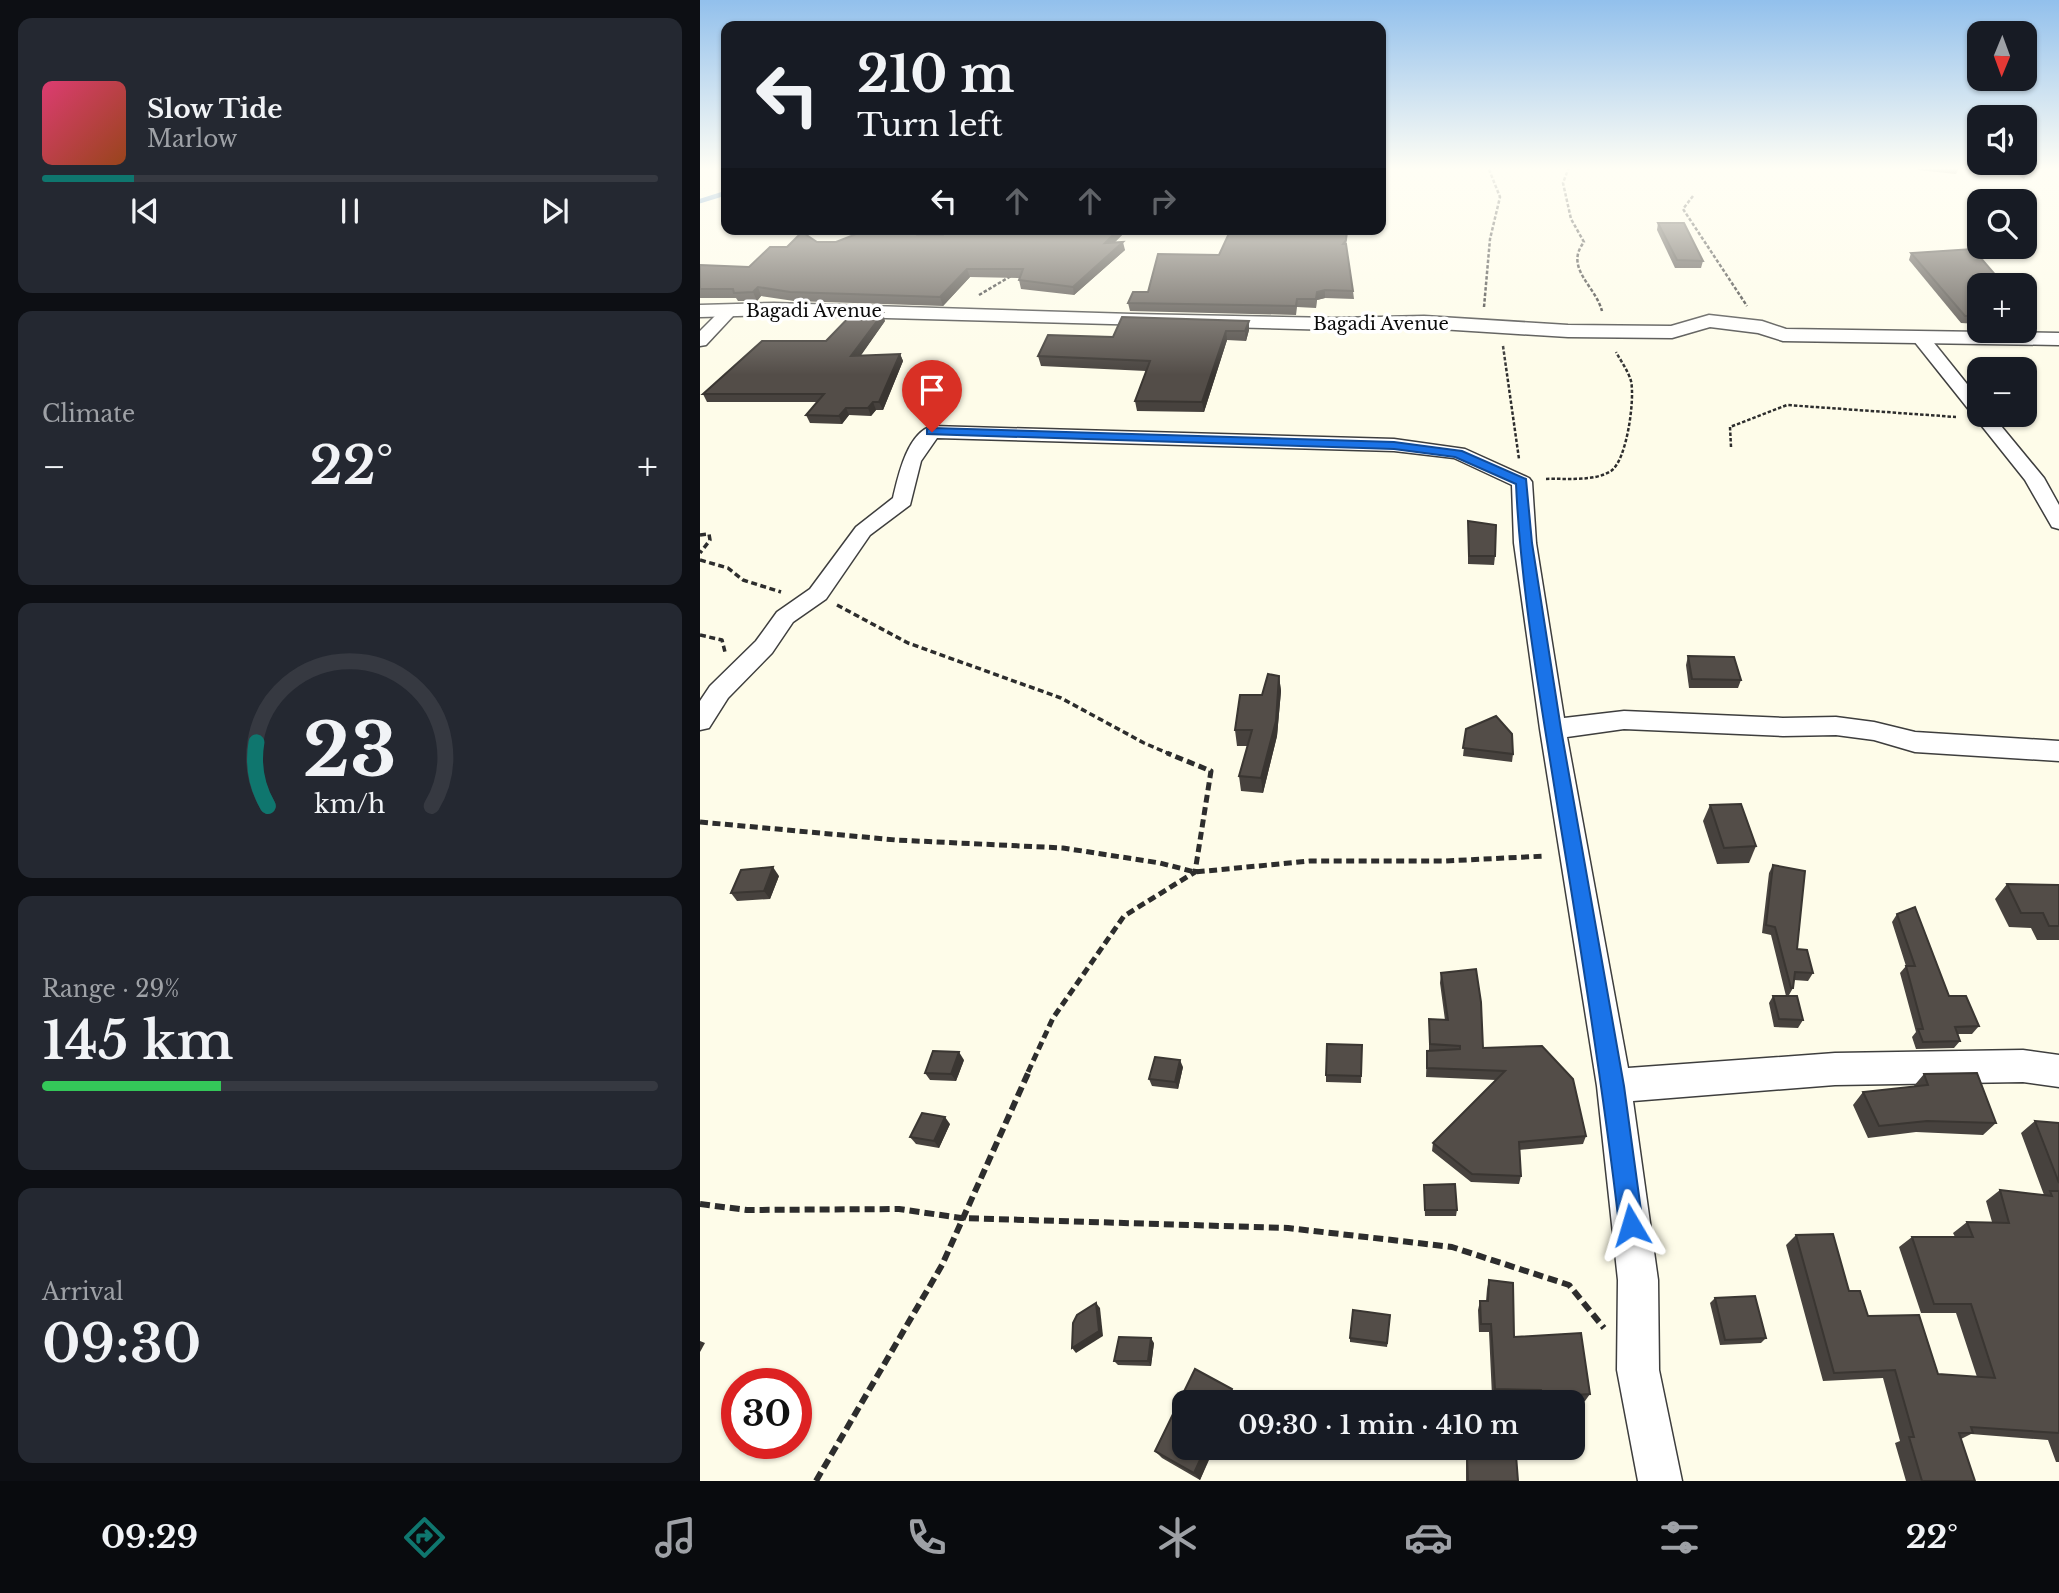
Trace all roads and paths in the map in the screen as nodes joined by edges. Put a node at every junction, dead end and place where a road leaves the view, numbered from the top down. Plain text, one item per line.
1 (1581, 236) edge
2 (1703, 236) edge
3 (1021, 271) edge
4 (700, 312) edge
5 (728, 312) junction
6 (957, 313) junction
7 (1762, 327) junction
8 (1605, 330) junction
9 (1920, 337) junction
10 (2059, 340) edge
11 (700, 341) edge
12 (1967, 395) edge
13 (1967, 413) edge
14 (1993, 427) edge
15 (1731, 447) dead end
16 (1522, 482) junction
17 (2059, 523) edge
18 (700, 535) edge
19 (700, 553) edge
20 (700, 560) edge
21 (818, 594) junction
22 (785, 617) junction
23 (700, 721) edge
24 (1553, 729) junction
25 (2059, 751) edge
26 (700, 822) edge
27 (1574, 855) junction
28 (1195, 872) junction
29 (2059, 1071) edge
30 (1614, 1086) junction
31 (700, 1204) edge
32 (961, 1218) junction
33 (1638, 1370) junction
34 (816, 1481) edge
35 (1660, 1481) edge

1 - 8 path
2 - 7 path
3 - 6 path
4 - 5 street, Bagadi Avenue
5 - 6 street, Bagadi Avenue
5 - 11 street
6 - 8 street, Bagadi Avenue
7 - 8 street, Bagadi Avenue
7 - 9 street, Bagadi Avenue
8 - 16 path
9 - 10 street, Bagadi Avenue
9 - 12 street
13 - 15 path
14 - 17 street
16 - 21 street
16 - 24 street
18 - 19 path
20 - 22 path
21 - 22 street
21 - 28 path
22 - 23 street
24 - 25 street
24 - 27 street
26 - 28 path
27 - 28 path
27 - 30 street
28 - 32 path
29 - 30 street
30 - 33 street
31 - 32 path
32 - 33 path
32 - 34 path
33 - 35 street

